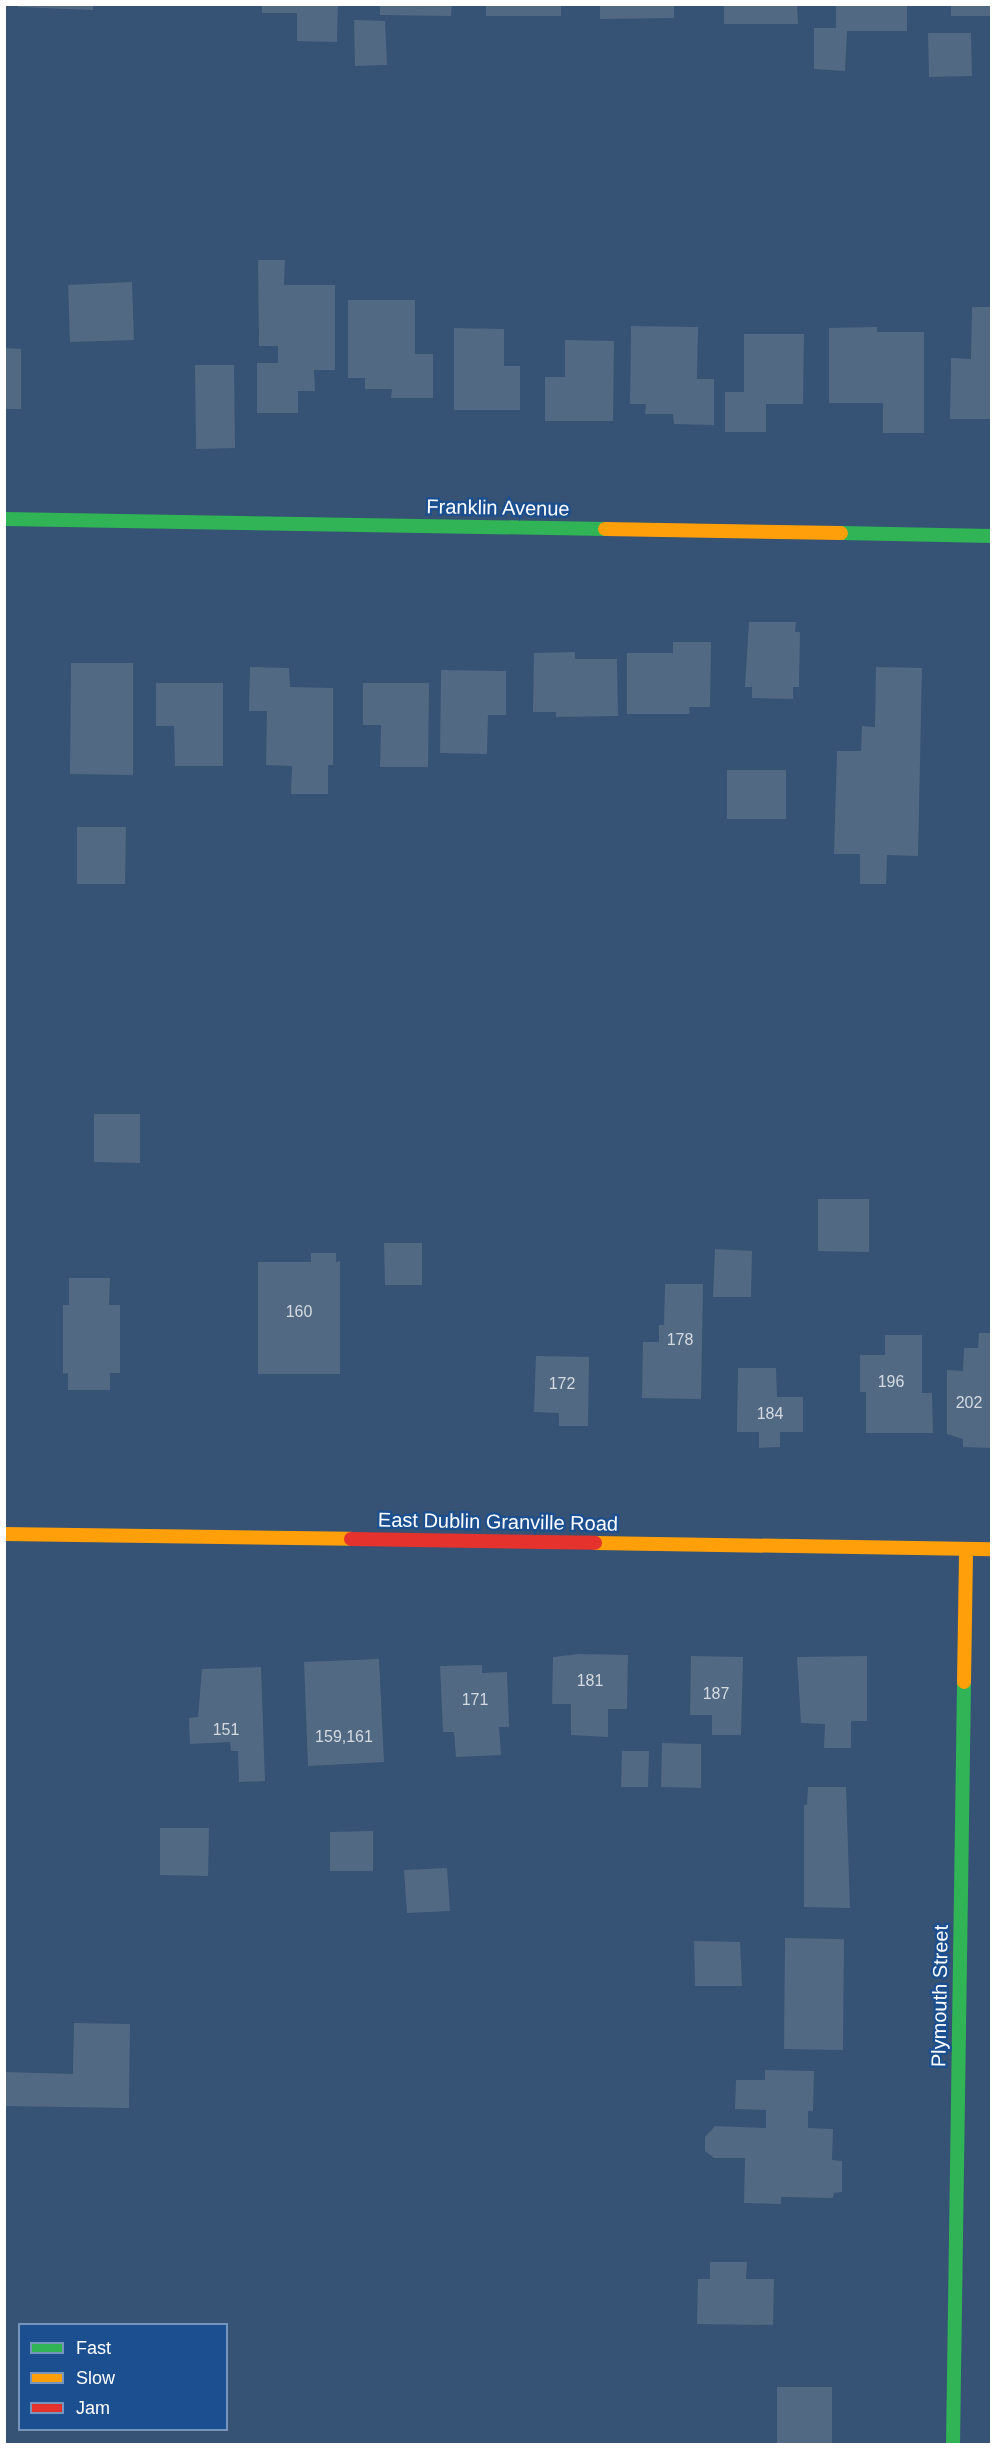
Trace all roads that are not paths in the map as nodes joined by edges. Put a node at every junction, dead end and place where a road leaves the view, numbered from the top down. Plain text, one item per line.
1 (4, 519) edge
2 (992, 536) edge
3 (4, 1533) edge
4 (966, 1549) junction
5 (992, 1549) edge
6 (953, 2445) edge

1 - 2 street, Franklin Avenue
3 - 4 street, East Dublin Granville Road
4 - 5 street, East Dublin Granville Road
4 - 6 street, Plymouth Street

